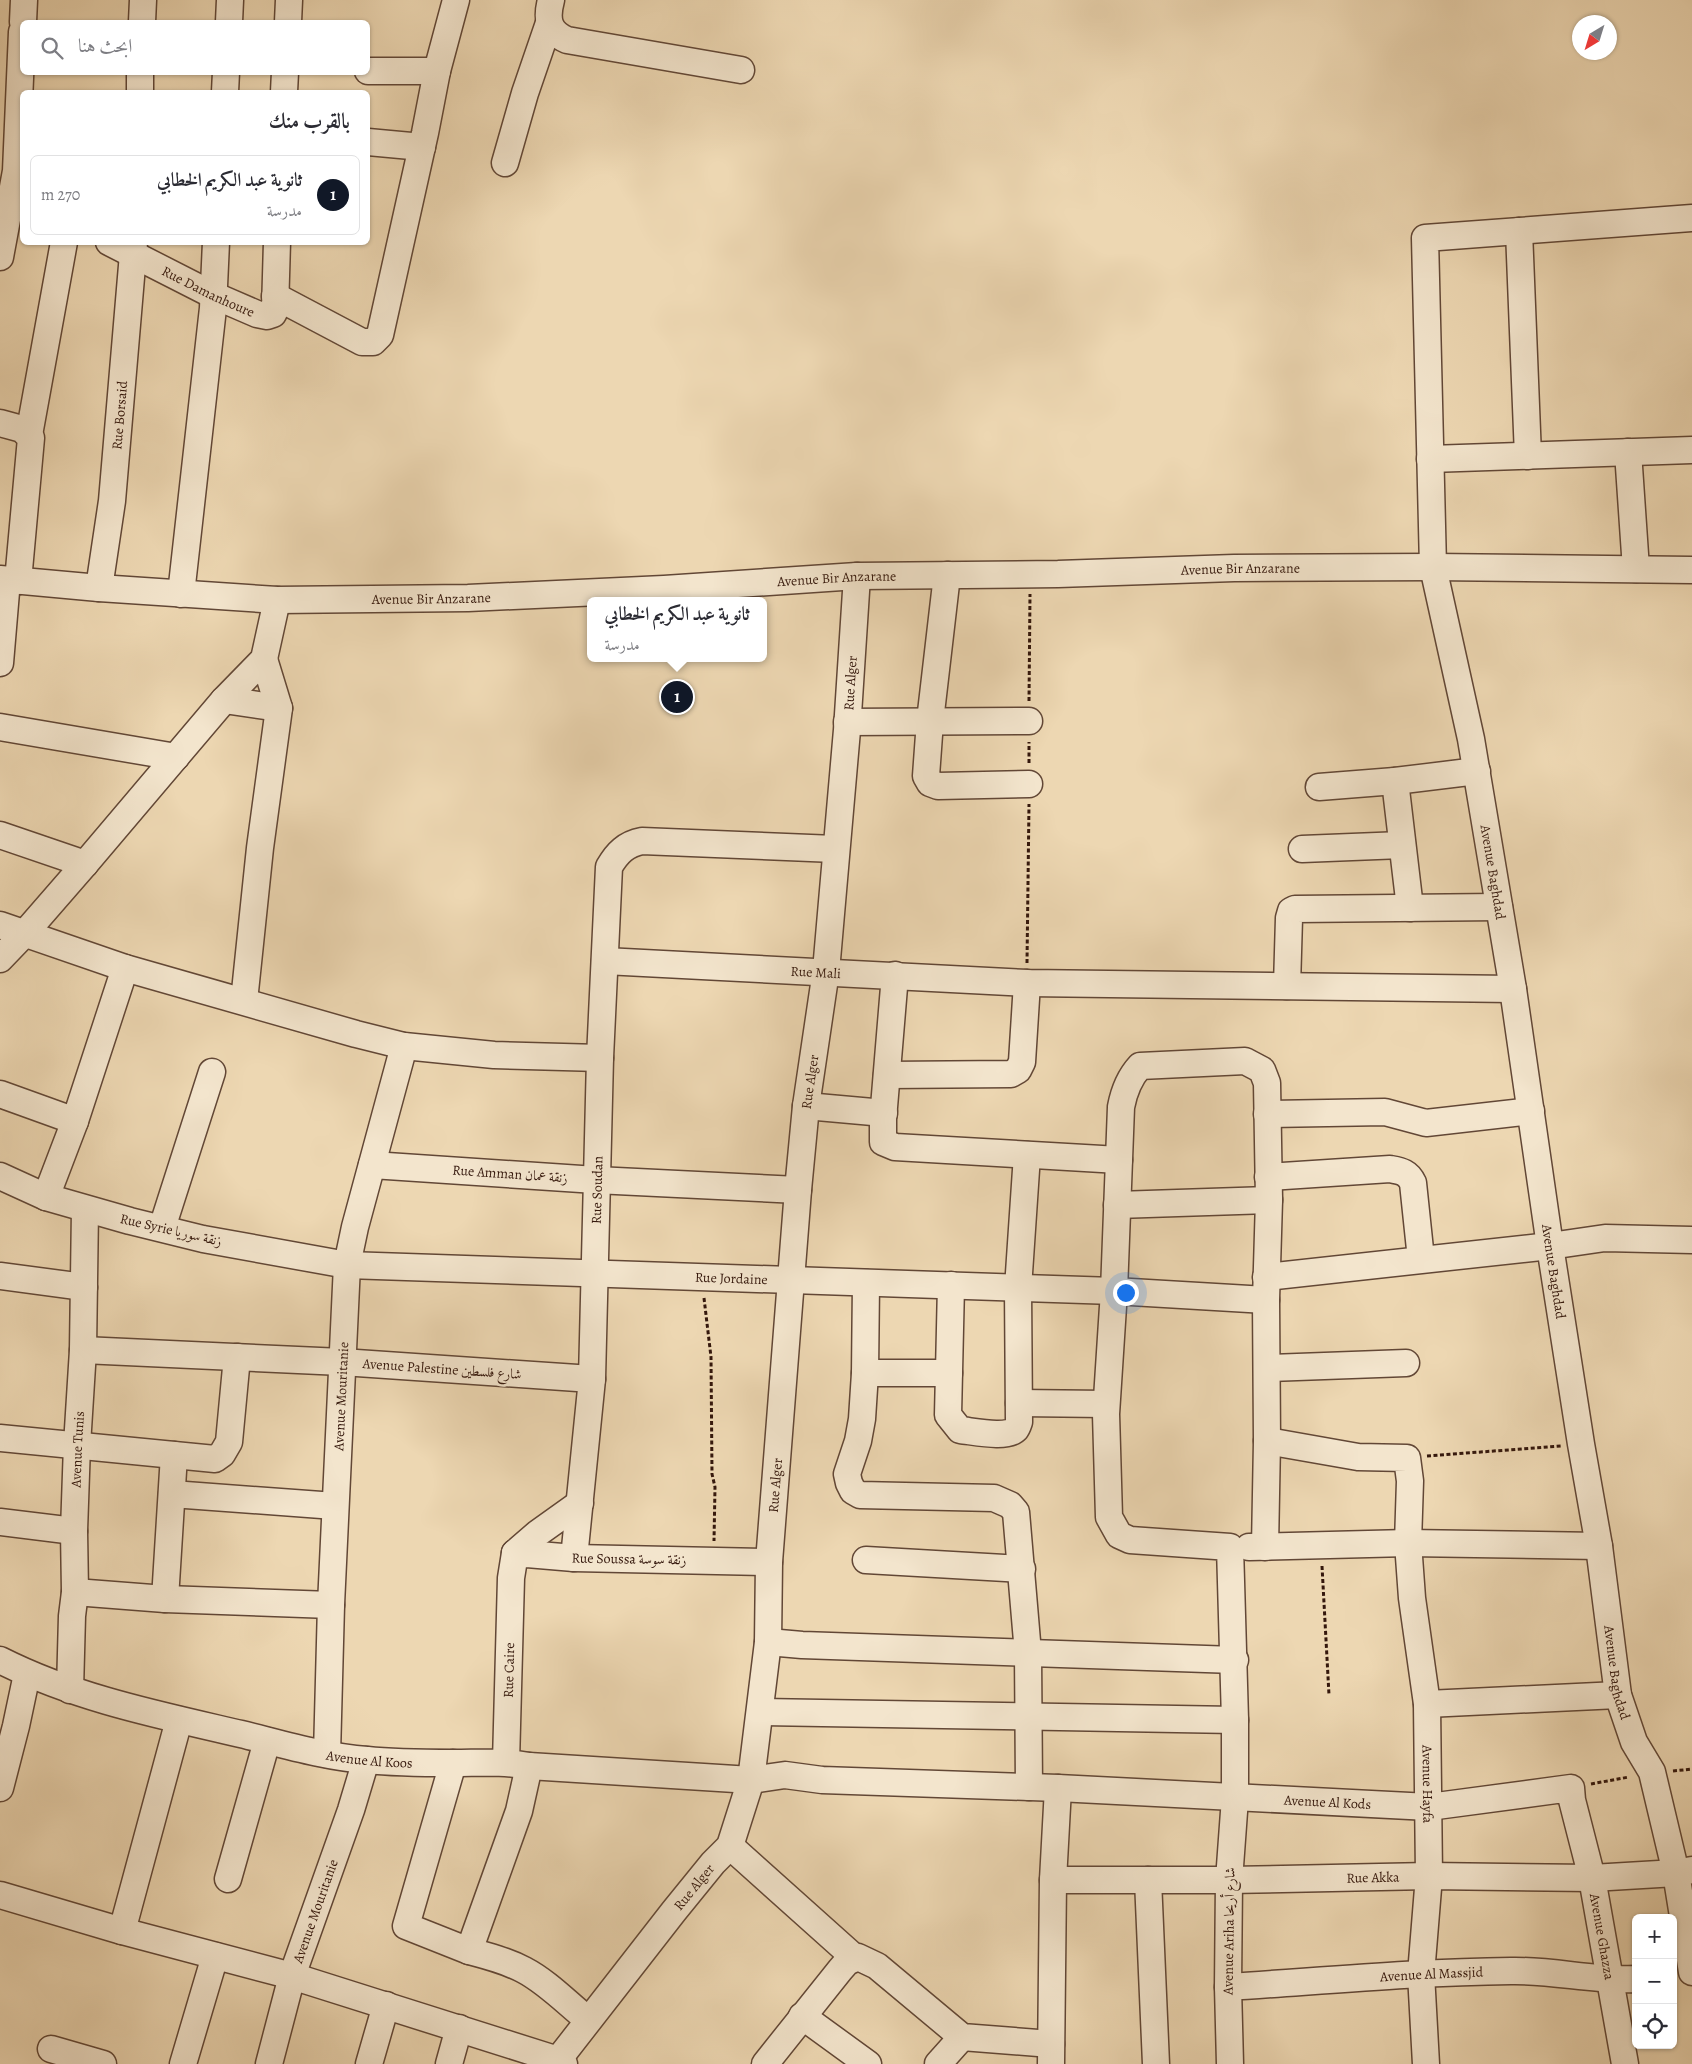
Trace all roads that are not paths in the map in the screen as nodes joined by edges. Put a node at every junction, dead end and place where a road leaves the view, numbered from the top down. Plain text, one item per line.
1 (24, 0) edge
2 (143, 0) edge
3 (230, 0) edge
4 (289, 0) edge
5 (456, 0) edge
6 (550, 12) edge
7 (23, 20) edge
8 (142, 20) edge
9 (229, 20) edge
10 (288, 20) edge
11 (742, 70) dead end
12 (370, 71) edge
13 (437, 71) junction
14 (21, 75) edge
15 (140, 75) edge
16 (226, 75) edge
17 (285, 75) edge
18 (21, 90) edge
19 (140, 90) edge
20 (225, 90) edge
21 (284, 90) edge
22 (20, 117) edge
23 (370, 142) edge
24 (422, 147) junction
25 (505, 163) dead end
26 (13, 169) edge
27 (1692, 218) edge
28 (1519, 231) junction
29 (63, 245) edge
30 (216, 245) edge
31 (277, 245) edge
32 (134, 248) edge
33 (0, 257) edge
34 (214, 295) junction
35 (275, 296) junction
36 (0, 423) edge
37 (29, 435) junction
38 (1692, 450) edge
39 (1628, 452) junction
40 (1528, 456) junction
41 (1430, 459) junction
42 (1433, 567) junction
43 (1636, 569) junction
44 (1692, 570) edge
45 (947, 575) junction
46 (857, 576) junction
47 (9, 580) edge
48 (99, 588) junction
49 (181, 594) junction
50 (277, 600) junction
51 (264, 659) junction
52 (0, 663) edge
53 (224, 700) junction
54 (279, 708) junction
55 (930, 721) junction
56 (1029, 721) dead end
57 (848, 722) junction
58 (0, 726) edge
59 (176, 758) junction
60 (1477, 771) junction
61 (1395, 781) junction
62 (1029, 784) dead end
63 (1319, 787) dead end
64 (0, 835) edge
65 (1402, 845) junction
66 (835, 849) junction
67 (1302, 849) dead end
68 (85, 864) junction
69 (1500, 907) junction
70 (1410, 908) junction
71 (0, 925) edge
72 (25, 933) junction
73 (0, 958) edge
74 (605, 961) junction
75 (124, 968) junction
76 (826, 971) junction
77 (895, 975) junction
78 (1027, 983) junction
79 (1287, 986) junction
80 (1513, 989) junction
81 (244, 1001) junction
82 (404, 1046) junction
83 (600, 1058) junction
84 (212, 1072) dead end
85 (887, 1075) junction
86 (0, 1094) edge
87 (806, 1106) junction
88 (1531, 1111) junction
89 (884, 1113) junction
90 (1267, 1114) junction
91 (75, 1121) junction
92 (1027, 1155) junction
93 (1119, 1160) junction
94 (372, 1166) junction
95 (0, 1176) edge
96 (596, 1180) junction
97 (1269, 1189) junction
98 (798, 1190) junction
99 (46, 1197) junction
100 (1117, 1205) junction
101 (85, 1209) junction
102 (162, 1228) junction
103 (1692, 1240) edge
104 (1550, 1246) junction
105 (1421, 1259) junction
106 (347, 1265) junction
107 (596, 1274) junction
108 (0, 1276) edge
109 (792, 1280) junction
110 (866, 1282) junction
111 (951, 1285) junction
112 (84, 1287) junction
113 (1018, 1288) junction
114 (1266, 1288) junction
115 (1114, 1291) junction
116 (83, 1350) junction
117 (237, 1357) junction
118 (342, 1362) junction
119 (1406, 1363) dead end
120 (1266, 1368) junction
121 (865, 1373) junction
122 (949, 1373) junction
123 (592, 1379) junction
124 (1019, 1403) junction
125 (1106, 1404) junction
126 (0, 1438) edge
127 (1267, 1441) junction
128 (77, 1445) junction
129 (174, 1456) junction
130 (172, 1494) junction
131 (580, 1503) junction
132 (335, 1506) junction
133 (0, 1522) edge
134 (74, 1531) junction
135 (1408, 1543) junction
136 (1599, 1546) junction
137 (1230, 1547) junction
138 (1265, 1547) junction
139 (574, 1558) junction
140 (866, 1560) dead end
141 (768, 1562) junction
142 (513, 1566) junction
143 (1022, 1568) junction
144 (75, 1592) junction
145 (165, 1599) junction
146 (331, 1605) junction
147 (768, 1642) junction
148 (1028, 1653) junction
149 (0, 1660) edge
150 (1235, 1660) junction
151 (27, 1674) junction
152 (70, 1690) junction
153 (1618, 1695) junction
154 (1427, 1704) junction
155 (761, 1712) junction
156 (1028, 1717) junction
157 (179, 1720) junction
158 (1235, 1720) junction
159 (267, 1740) junction
160 (327, 1754) junction
161 (366, 1760) junction
162 (453, 1763) junction
163 (517, 1764) junction
164 (751, 1780) junction
165 (1029, 1787) junction
166 (0, 1788) edge
167 (1058, 1788) junction
168 (1235, 1798) junction
169 (1430, 1806) junction
170 (1575, 1811) joint
171 (730, 1846) junction
172 (1684, 1872) edge
173 (1429, 1876) junction
174 (1592, 1878) junction
175 (228, 1879) dead end
176 (1053, 1880) junction
177 (1148, 1880) junction
178 (1229, 1880) junction
179 (0, 1895) edge
180 (122, 1931) junction
181 (469, 1951) junction
182 (215, 1956) junction
183 (855, 1958) junction
184 (1692, 1972) edge
185 (1421, 1974) junction
186 (1677, 1974) edge
187 (292, 1976) junction
188 (1623, 1980) edge
189 (1228, 1987) junction
190 (386, 2006) junction
191 (802, 2016) junction
192 (588, 2020) junction
193 (459, 2028) junction
194 (962, 2037) junction
195 (51, 2049) dead end
196 (1051, 2054) edge
197 (552, 2061) edge
198 (103, 2064) edge
199 (183, 2064) edge
200 (269, 2064) edge
201 (369, 2064) edge
202 (449, 2064) edge
203 (765, 2064) edge
204 (868, 2064) edge
205 (938, 2064) edge
206 (1156, 2064) edge
207 (1230, 2064) edge
208 (1426, 2064) edge
209 (1625, 2064) edge

1 - 7 street
2 - 8 street
3 - 9 street
4 - 10 street
5 - 13 street
6 - 11 street
6 - 25 street
12 - 13 street
13 - 24 street
14 - 18 street
15 - 19 street
16 - 20 street
17 - 21 street
22 - 26 street
23 - 24 street
24 - 35 street
26 - 33 street
27 - 28 street
28 - 40 street
28 - 41 street, Avenue Baghdad
29 - 37 street
30 - 34 street
31 - 35 street, Rue Damanhoure
32 - 34 street, Rue Damanhoure
32 - 48 street, Rue Borsaid
34 - 35 street, Rue Damanhoure
34 - 49 street
36 - 37 street
37 - 47 street
38 - 39 street
39 - 40 street
39 - 43 street
40 - 41 street
41 - 42 street, Avenue Baghdad
42 - 43 street, Avenue Bir Anzarane
42 - 45 street, Avenue Bir Anzarane
42 - 60 street, Avenue Baghdad
43 - 44 street, Avenue Bir Anzarane
45 - 46 street, Avenue Bir Anzarane
45 - 55 street
46 - 50 street, Avenue Bir Anzarane
46 - 57 street, Rue Alger
47 - 48 street, Avenue Bir Anzarane
47 - 52 street
48 - 49 street, Avenue Bir Anzarane
49 - 50 street, Avenue Bir Anzarane
50 - 51 street
51 - 53 street
51 - 54 street
53 - 54 street
53 - 59 street
54 - 81 street
55 - 56 street
55 - 57 street
55 - 62 street
57 - 66 street, Rue Alger
58 - 59 street
59 - 68 street
60 - 61 street
60 - 69 street, Avenue Baghdad
61 - 63 street
61 - 65 street
64 - 68 street
65 - 67 street
65 - 70 street
66 - 74 street, Rue Soudan
66 - 76 street, Rue Alger
68 - 72 street
69 - 70 street
69 - 80 street, Avenue Baghdad
70 - 79 street
71 - 72 street
72 - 73 street
72 - 75 street
74 - 76 street, Rue Mali
74 - 83 street, Rue Soudan
75 - 81 street
75 - 91 street
76 - 77 street, Rue Mali
76 - 87 street, Rue Alger
77 - 78 street, Rue Mali
77 - 85 street
78 - 79 street, Rue Mali
78 - 85 street
79 - 80 street, Rue Mali
80 - 88 street, Avenue Baghdad
81 - 82 street
82 - 83 street
82 - 94 street, Avenue Mouritanie
83 - 96 street, Rue Soudan
84 - 102 street
85 - 89 street
86 - 91 street
87 - 89 street
87 - 98 street, Rue Alger
88 - 90 street
88 - 104 street, Avenue Baghdad
89 - 92 street
90 - 93 street
90 - 97 street
91 - 99 street
92 - 93 street
92 - 113 street
93 - 100 street
94 - 96 street, Rue Amman زنقة عمان
94 - 106 street, Avenue Mouritanie
95 - 99 street, Rue Syrie زنقة سوريا
96 - 98 street, Rue Amman زنقة عمان
96 - 107 street, Rue Soudan
97 - 100 street
97 - 105 street
97 - 114 street
98 - 109 street, Rue Alger
99 - 101 street, Rue Syrie زنقة سوريا
100 - 115 street
101 - 102 street, Rue Syrie زنقة سوريا
101 - 112 street, Avenue Tunis
102 - 106 street, Rue Syrie زنقة سوريا
103 - 104 street, Rue Jordaine
104 - 105 street, Rue Jordaine
104 - 136 street, Avenue Baghdad
105 - 114 street, Rue Jordaine
106 - 107 street, Rue Jordaine
106 - 118 street, Avenue Mouritanie
107 - 109 street, Rue Jordaine
107 - 123 street, Rue Soudan
108 - 112 street
109 - 110 street, Rue Jordaine
109 - 141 street, Rue Alger
110 - 111 street, Rue Jordaine
110 - 121 street
111 - 113 street, Rue Jordaine
111 - 122 street
112 - 116 street, Avenue Tunis
113 - 115 street, Rue Jordaine
113 - 124 street
114 - 115 street, Rue Jordaine
114 - 120 street
115 - 125 street
116 - 117 street, Avenue Palestine شارع فلسطين
116 - 128 street, Avenue Tunis
117 - 118 street, Avenue Palestine شارع فلسطين
117 - 129 street
118 - 123 street, Avenue Palestine شارع فلسطين
118 - 132 street, Avenue Mouritanie
119 - 120 street
120 - 127 street
121 - 122 street
121 - 143 street
122 - 124 street
123 - 131 street, Rue Soudan
124 - 125 street
125 - 137 street
126 - 128 street
127 - 135 street, Avenue Hayfa
127 - 138 street
128 - 129 street
128 - 134 street, Avenue Tunis
129 - 130 street
130 - 132 street
130 - 145 street
131 - 139 street, Rue Soudan
131 - 142 street
132 - 146 street, Avenue Mouritanie
133 - 134 street
134 - 144 street, Avenue Tunis
135 - 136 street
135 - 138 street
135 - 154 street, Avenue Hayfa
136 - 153 street, Avenue Baghdad
137 - 138 street
137 - 150 street, Avenue Ariha شارع أريحا
139 - 141 street, Rue Soussa زنقة سوسة
139 - 142 street, Rue Soussa زنقة سوسة
140 - 143 street
141 - 147 street, Rue Alger
142 - 163 street, Rue Caire
143 - 148 street
144 - 145 street
144 - 152 street, Avenue Tunis
145 - 146 street
146 - 160 street, Avenue Mouritanie
147 - 148 street
147 - 155 street, Rue Alger
148 - 150 street
148 - 156 street
149 - 151 street, Avenue Al Koos
150 - 158 street, Avenue Ariha شارع أريحا
151 - 152 street, Avenue Al Koos
151 - 166 street
152 - 157 street, Avenue Al Koos
153 - 154 street
153 - 172 street, Avenue Baghdad
154 - 169 street, Avenue Hayfa
155 - 156 street
155 - 164 street, Rue Alger
156 - 158 street
156 - 165 street
157 - 159 street, Avenue Al Koos
157 - 180 street
158 - 168 street, Avenue Ariha شارع أريحا
159 - 160 street, Avenue Al Koos
159 - 175 street
160 - 161 street, Avenue Al Koos
161 - 162 street, Avenue Al Koos
161 - 187 street, Avenue Mouritanie
162 - 163 street, Avenue Al Koos
162 - 181 street
163 - 164 street, Avenue Al Koos
163 - 181 street, Rue Caire
164 - 165 street, Avenue Al Koos
164 - 171 street, Rue Alger
165 - 167 street, Avenue Al Kods
167 - 168 street, Avenue Al Kods
167 - 176 street
168 - 169 street, Avenue Al Kods
168 - 178 street, Avenue Ariha شارع أريحا
169 - 170 street, Avenue Al Kods
169 - 173 street, Avenue Hayfa
170 - 174 street, Avenue Ghazza
171 - 183 street
171 - 192 street, Rue Alger
172 - 174 street, Rue Akka
172 - 184 street, Avenue Baghdad
173 - 174 street, Rue Akka
173 - 178 street, Rue Akka
173 - 185 street, Avenue Hayfa
174 - 188 street, Avenue Ghazza
176 - 177 street, Rue Akka
176 - 196 street
177 - 178 street, Rue Akka
177 - 206 street
178 - 189 street, Avenue Ariha شارع أريحا
179 - 180 street
180 - 182 street
181 - 192 street
182 - 187 street
182 - 199 street
183 - 191 street
183 - 194 street
184 - 186 street
185 - 188 street, Avenue Al Massjid
185 - 189 street, Avenue Al Massjid
185 - 208 street, Avenue Hayfa
187 - 190 street
187 - 200 street, Avenue Mouritanie
188 - 209 street, Avenue Ghazza
189 - 207 street, Avenue Ariha شارع أريحا
190 - 193 street
190 - 201 street
191 - 203 street
191 - 204 street
192 - 197 street, Rue Alger
193 - 197 street
193 - 202 street
194 - 196 street
194 - 205 street
195 - 198 street

